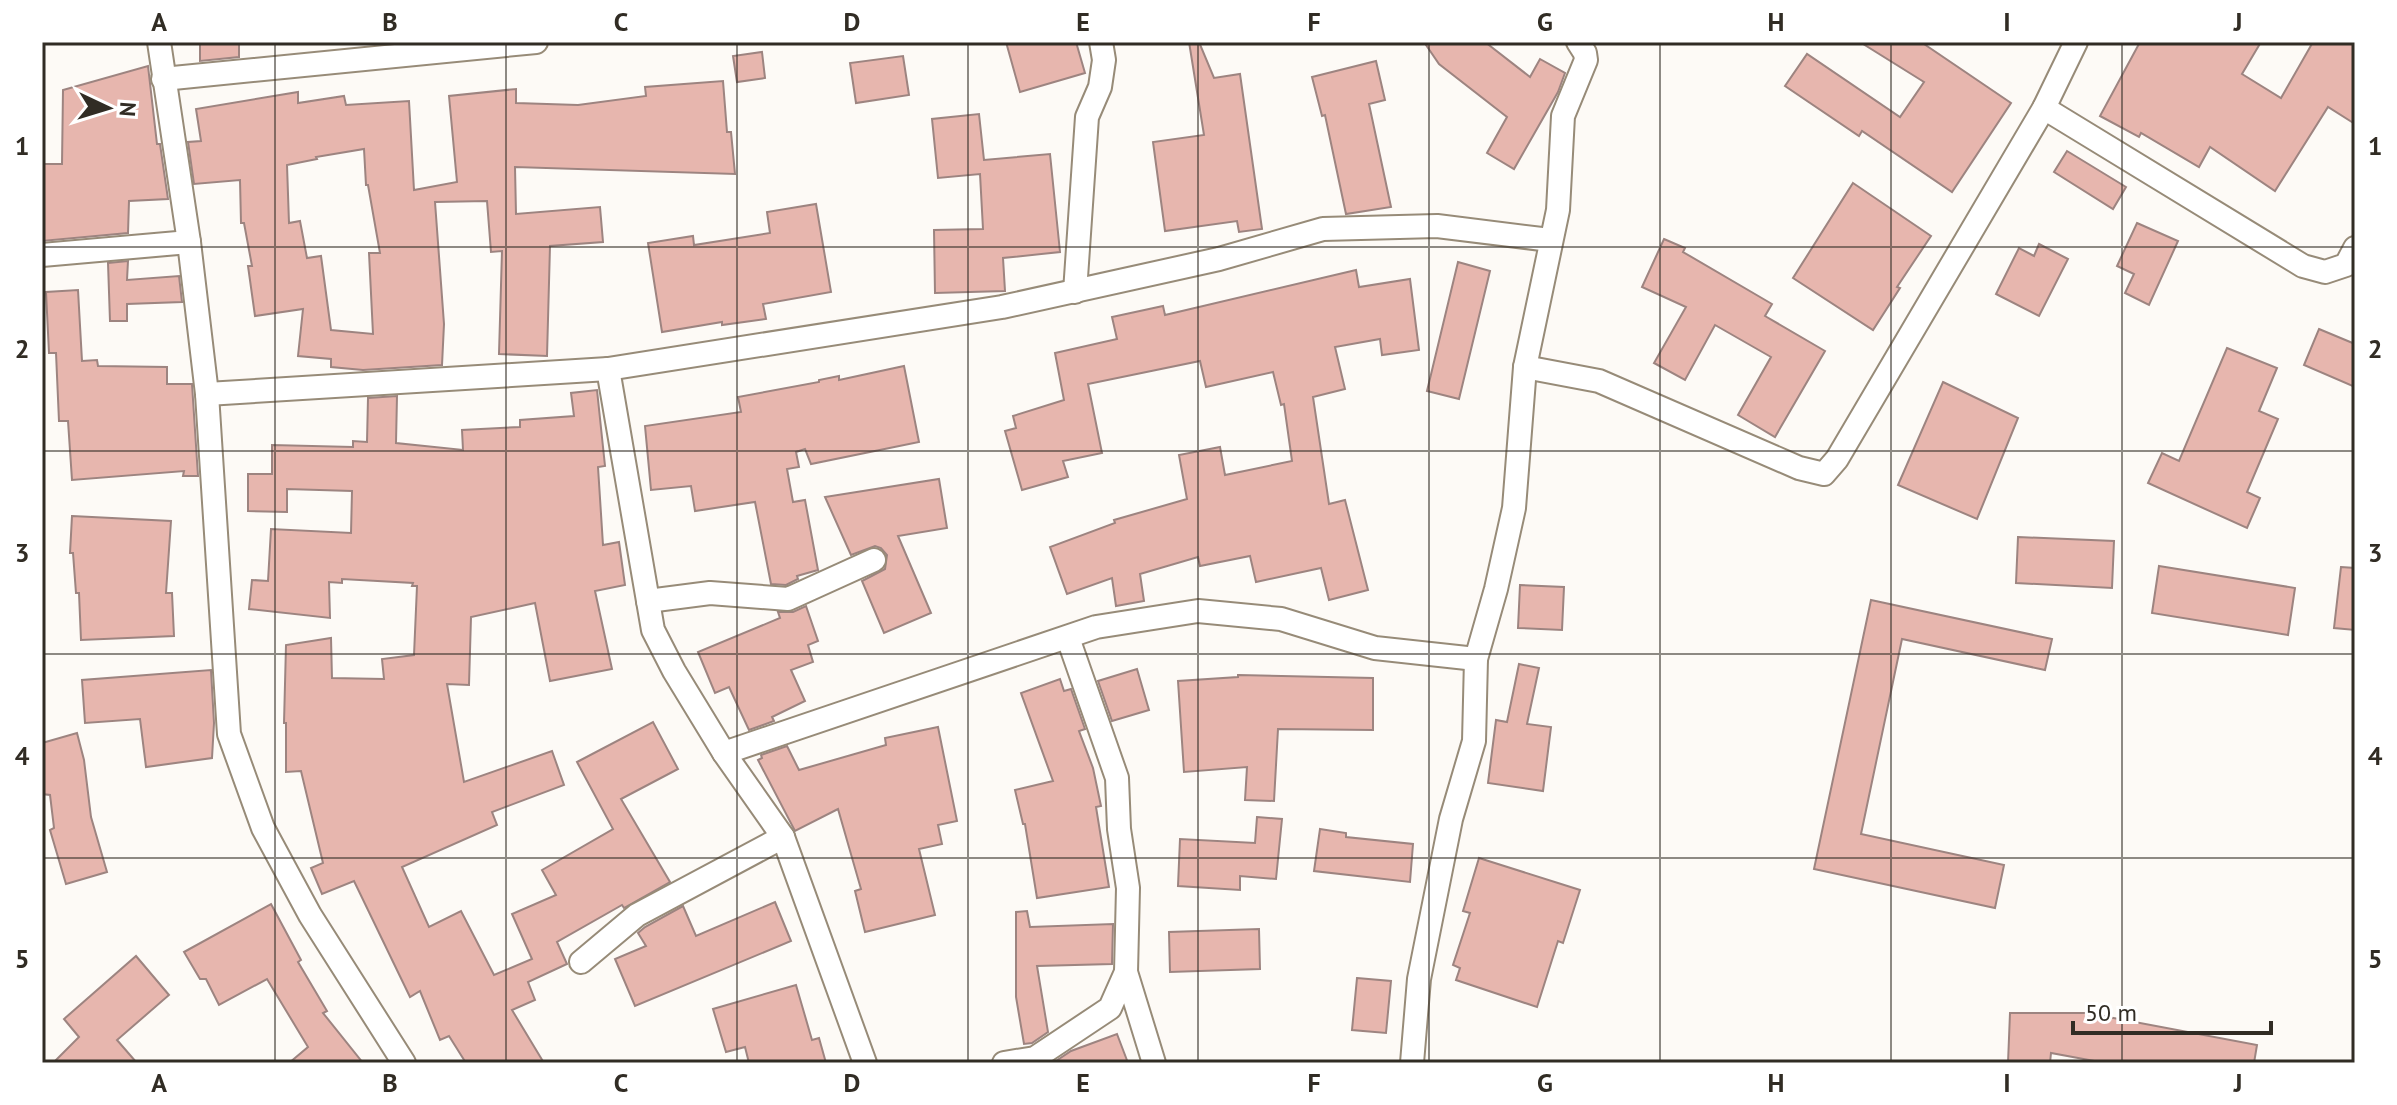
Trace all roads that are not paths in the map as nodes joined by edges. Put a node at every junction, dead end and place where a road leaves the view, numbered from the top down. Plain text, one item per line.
1 (159, 42) edge
2 (536, 42) edge
3 (1101, 42) edge
4 (1578, 42) edge
5 (2076, 42) edge
6 (443, 47) edge
7 (163, 79) junction
8 (2044, 108) junction
9 (1550, 240) junction
10 (189, 242) junction
11 (2355, 248) edge
12 (42, 255) edge
13 (1075, 292) junction
14 (1525, 367) junction
15 (608, 369) junction
16 (207, 394) junction
17 (874, 560) dead end
18 (648, 601) junction
19 (1068, 638) junction
20 (1476, 659) junction
21 (724, 753) junction
22 (783, 837) junction
23 (581, 962) dead end
24 (1126, 972) junction
25 (402, 1063) edge
26 (865, 1063) edge
27 (1004, 1063) edge
28 (1154, 1063) edge
29 (1412, 1063) edge

1 - 7 street
2 - 6 street
3 - 13 street
4 - 9 street
5 - 8 street
6 - 7 street
7 - 10 street
8 - 11 street
8 - 14 street
9 - 13 street
9 - 14 street
10 - 12 street
10 - 16 street
13 - 15 street
14 - 20 street
15 - 16 street
15 - 18 street
16 - 25 street
17 - 18 street
18 - 21 street
19 - 20 street
19 - 21 street
19 - 24 street
20 - 29 street
21 - 22 street
22 - 23 street
22 - 26 street
24 - 27 street
24 - 28 street

